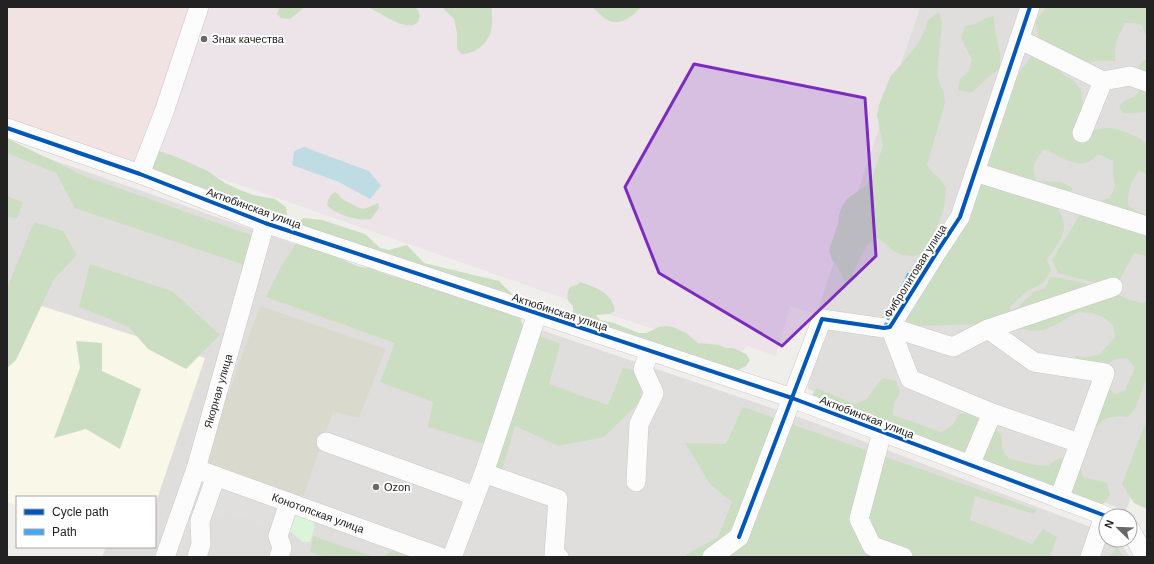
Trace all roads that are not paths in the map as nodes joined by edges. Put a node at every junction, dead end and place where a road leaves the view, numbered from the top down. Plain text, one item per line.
1 (199, 7) edge
2 (1030, 7) edge
3 (1019, 39) junction
4 (1103, 81) junction
5 (1147, 82) edge
6 (7, 128) edge
7 (1082, 133) dead end
8 (975, 172) junction
9 (140, 174) junction
10 (265, 223) junction
11 (1147, 226) edge
12 (1113, 287) dead end
13 (537, 314) junction
14 (890, 327) junction
15 (988, 329) junction
16 (650, 351) junction
17 (792, 398) junction
18 (992, 413) junction
19 (882, 432) junction
20 (326, 442) dead end
21 (1079, 443) junction
22 (970, 465) junction
23 (196, 469) junction
24 (484, 473) junction
25 (216, 476) junction
26 (636, 482) dead end
27 (475, 496) junction
28 (1059, 499) junction
29 (289, 503) junction
30 (1098, 513) edge
31 (1098, 535) edge
32 (1138, 544) edge
33 (432, 556) edge
34 (717, 556) edge
35 (165, 557) edge
36 (196, 557) edge
37 (279, 557) edge
38 (452, 557) edge
39 (559, 557) edge
40 (904, 557) edge
41 (1090, 557) edge
42 (1145, 557) edge

1 - 9 street
2 - 3 street, Фибролитовая улица
3 - 4 street
3 - 8 street, Фибролитовая улица
4 - 5 street
4 - 7 street
6 - 9 street, Актюбинская улица
8 - 11 street
8 - 14 street, Фибролитовая улица
9 - 10 street, Актюбинская улица
10 - 13 street, Актюбинская улица
10 - 23 street, Якорная улица
12 - 15 street
13 - 16 street, Актюбинская улица
13 - 24 street
14 - 15 street
14 - 17 street, Фибролитовая улица
14 - 18 street
15 - 21 street
16 - 17 street, Актюбинская улица
16 - 26 street
17 - 19 street, Актюбинская улица
17 - 34 street, Фибролитовая улица
18 - 21 street
18 - 22 street
19 - 22 street, Актюбинская улица
19 - 40 street
20 - 27 street
21 - 28 street
22 - 28 street, Актюбинская улица
23 - 25 street, Конотопская улица
23 - 35 street, Якорная улица
24 - 27 street
24 - 39 street
25 - 29 street, Конотопская улица
25 - 36 street
27 - 38 street
28 - 30 street, Актюбинская улица
29 - 33 street, Конотопская улица
29 - 37 street
31 - 41 street
32 - 42 street

